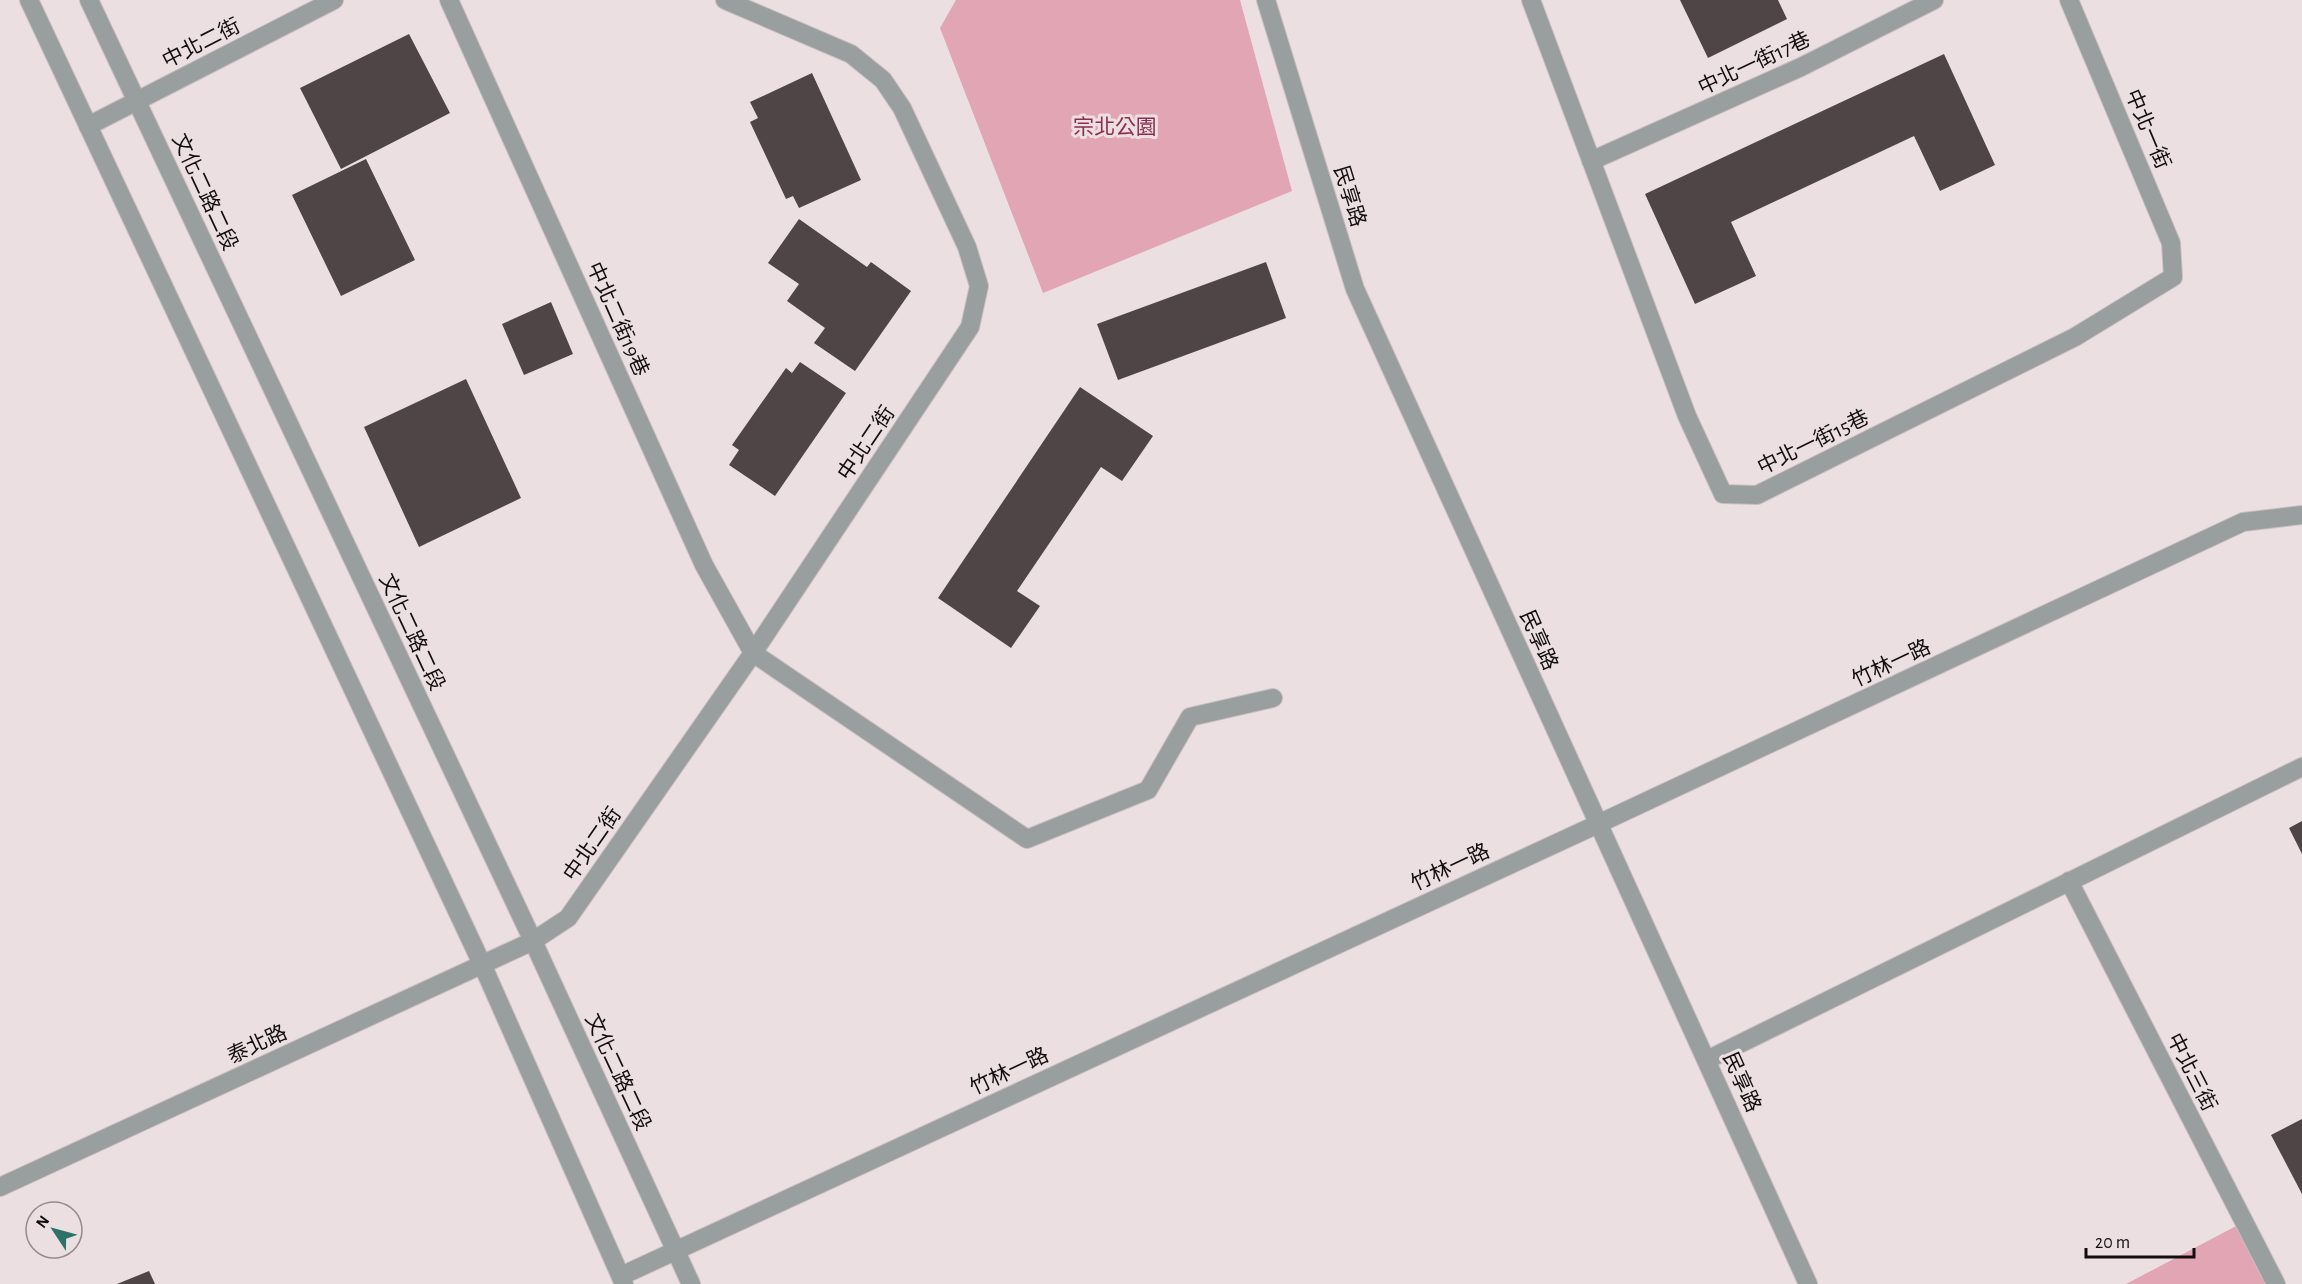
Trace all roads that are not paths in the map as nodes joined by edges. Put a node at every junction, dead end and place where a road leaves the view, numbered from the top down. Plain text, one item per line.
1 (29, 0) edge
2 (89, 0) edge
3 (334, 0) edge
4 (449, 0) edge
5 (725, 0) edge
6 (1266, 0) edge
7 (1531, 0) edge
8 (1934, 0) edge
9 (2069, 0) edge
10 (138, 101) junction
11 (88, 126) junction
12 (1591, 161) junction
13 (2173, 277) joint
14 (2302, 516) edge
15 (753, 653) junction
16 (1273, 698) dead end
17 (2302, 767) edge
18 (1598, 824) junction
19 (2069, 881) junction
20 (533, 941) junction
21 (482, 964) junction
22 (1707, 1060) junction
23 (0, 1187) edge
24 (676, 1250) junction
25 (622, 1280) edge
26 (691, 1284) edge
27 (1808, 1284) edge
28 (2276, 1284) edge

1 - 11 street
2 - 10 street, 文化二路二段
3 - 10 street, 中北二街
4 - 15 street, 中北二街19巷
5 - 15 street, 中北二街
6 - 18 street, 民享路
7 - 12 street
8 - 12 street, 中北一街17巷
9 - 13 street, 中北一街
10 - 11 street, 中北二街
10 - 20 street, 文化二路二段
11 - 21 street
12 - 13 street, 中北一街15巷
14 - 18 street, 竹林一路
15 - 16 street
15 - 20 street, 中北二街
17 - 19 street
18 - 22 street, 民享路
18 - 24 street, 竹林一路
19 - 22 street
19 - 28 street, 中北三街
20 - 21 street, 泰北路
20 - 24 street, 文化二路二段
21 - 23 street, 泰北路
21 - 25 street
22 - 27 street, 民享路
24 - 25 street, 竹林一路
24 - 26 street, 文化二路二段

